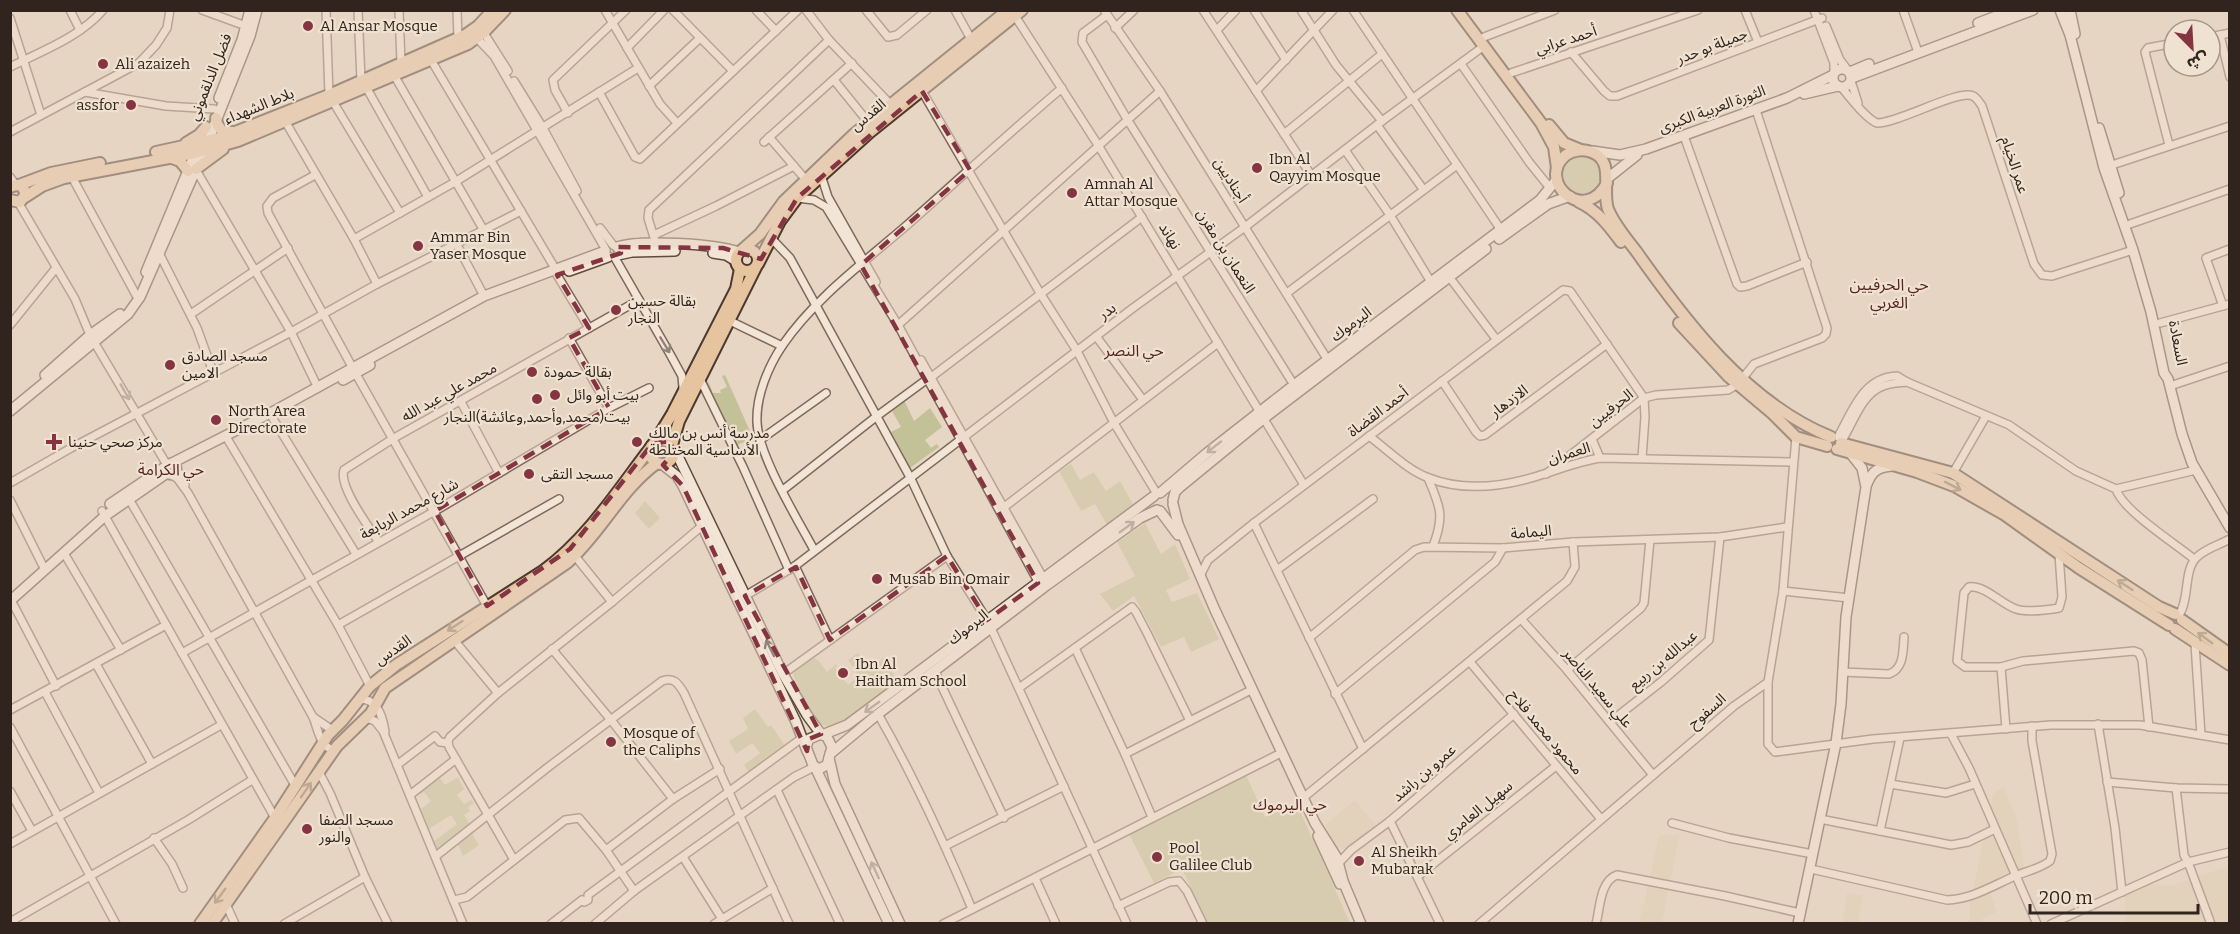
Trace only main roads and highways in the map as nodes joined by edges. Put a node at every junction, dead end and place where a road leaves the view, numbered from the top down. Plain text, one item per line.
1 (493, 10) edge
2 (505, 10) edge
3 (1457, 10) edge
4 (1463, 10) edge
5 (1015, 12) edge
6 (477, 32) junction
7 (1484, 42) junction
8 (363, 83) junction
9 (330, 98) junction
10 (215, 114) road end
11 (206, 127) road end
12 (237, 136) junction
13 (1585, 150) junction
14 (168, 154) junction
15 (1555, 179) junction
16 (1607, 181) junction
17 (14, 183) edge
18 (1573, 198) junction
19 (17, 201) edge
20 (739, 258) junction
21 (757, 266) junction
22 (1740, 381) junction
23 (1810, 426) junction
24 (1799, 439) junction
25 (1836, 442) junction
26 (653, 445) junction
27 (673, 446) junction
28 (660, 464) junction
29 (2176, 620) junction
30 (2229, 654) edge
31 (2229, 665) edge
32 (200, 924) edge
33 (213, 924) edge

1 - 6 main road, بلاط الشهداء
2 - 6 main road
3 - 7 main road
4 - 7 main road
5 - 20 main road, القدس
5 - 21 main road, القدس
6 - 8 main road, بلاط الشهداء
6 - 8 main road
7 - 13 main road
7 - 15 main road
8 - 9 main road, بلاط الشهداء
9 - 12 main road, بلاط الشهداء
9 - 12 main road
10 - 12 main road
11 - 14 main road
12 - 14 main road, بلاط الشهداء
12 - 14 main road
13 - 15 main road
13 - 16 main road
14 - 17 main road, بلاط الشهداء
14 - 19 main road
15 - 18 main road
16 - 18 main road
16 - 22 main road
17 - 19 main road
18 - 22 main road
20 - 21 main road
20 - 21 main road
20 - 26 main road, القدس
21 - 27 main road, القدس
22 - 23 main road
22 - 24 main road
23 - 24 main road
23 - 25 main road
24 - 25 main road
25 -> 29 main road
29 -> 25 main road
26 - 27 main road
26 - 28 main road
26 -> 32 main road, القدس
27 - 28 main road
33 -> 28 main road, القدس
30 -> 29 main road
29 - 31 main road

